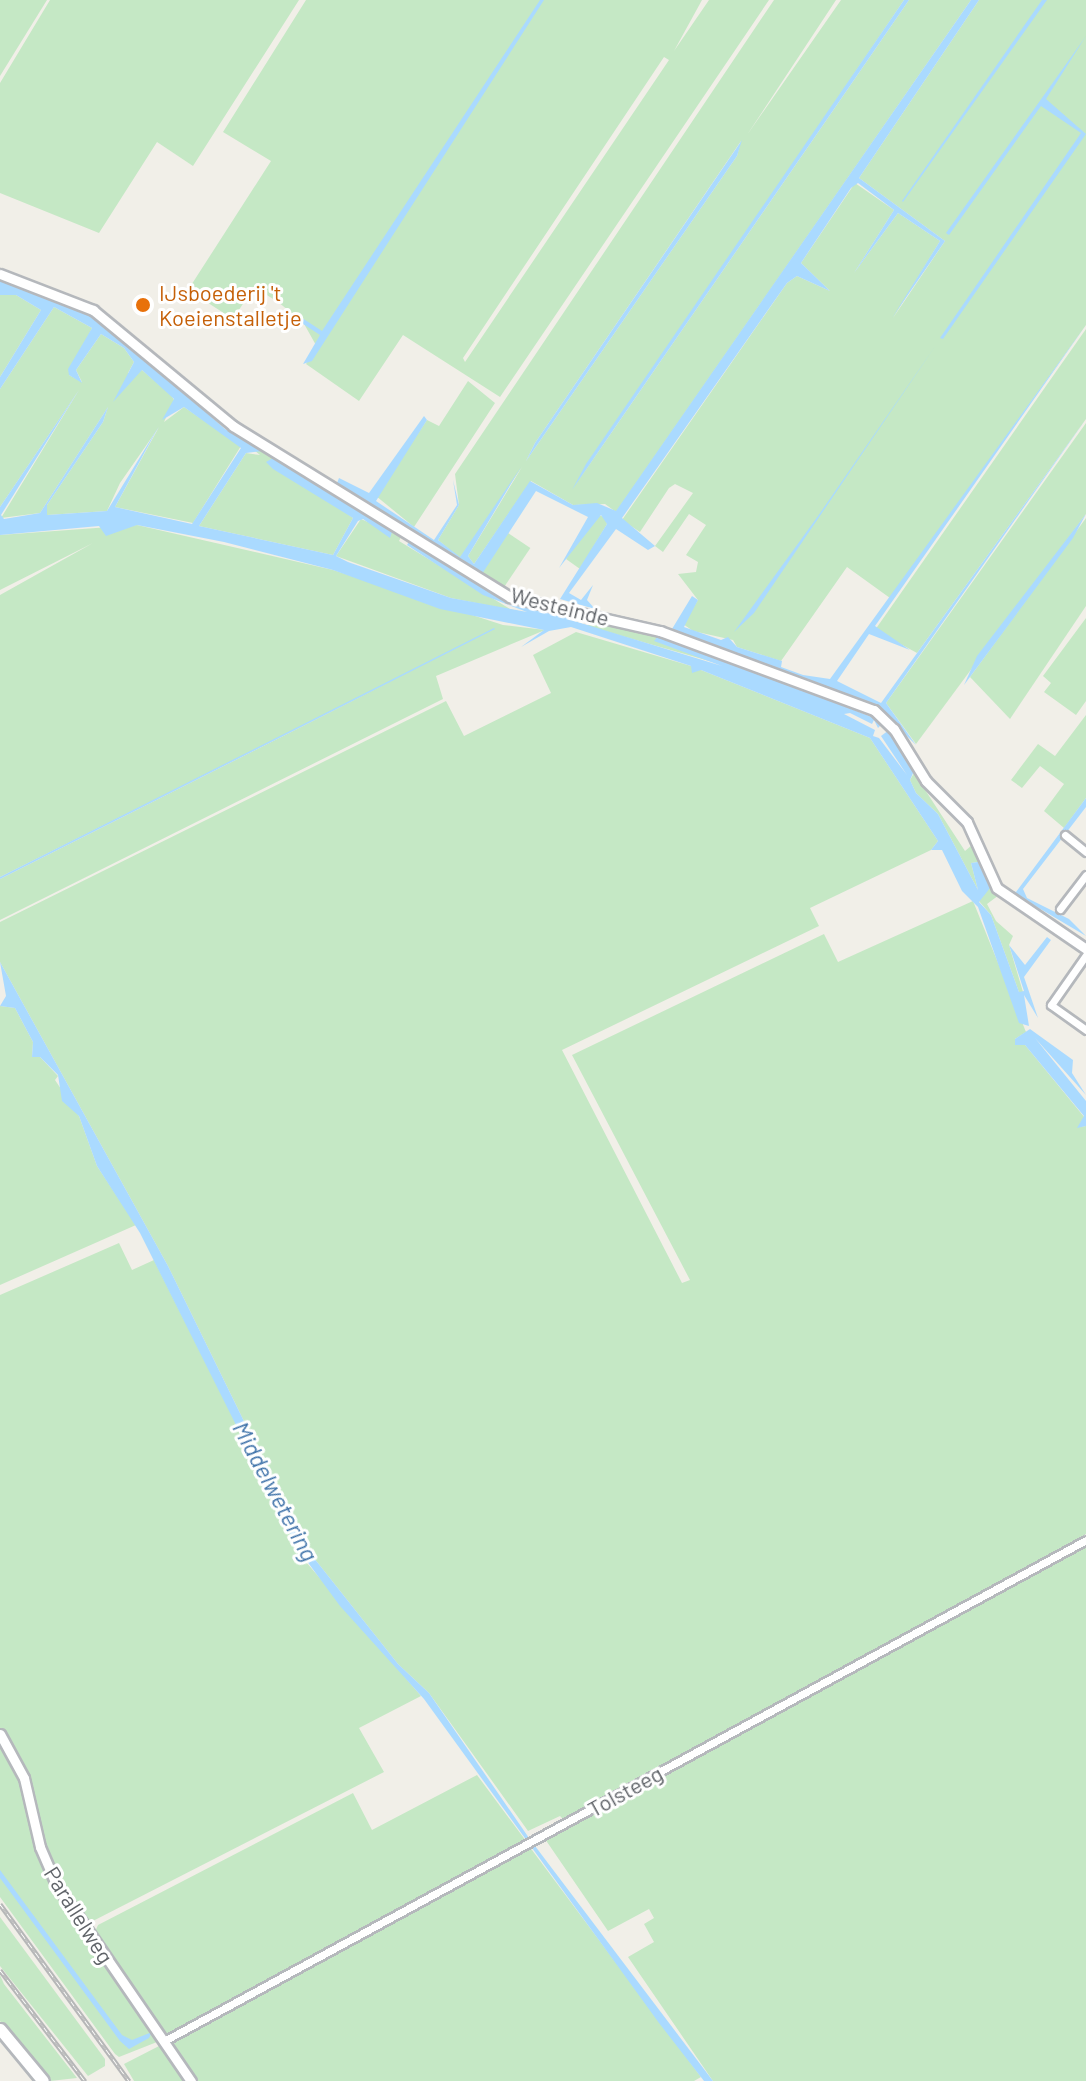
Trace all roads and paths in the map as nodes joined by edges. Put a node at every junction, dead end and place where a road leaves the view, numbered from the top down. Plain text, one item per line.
1 (0, 274) edge
2 (1065, 835) dead end
3 (1086, 852) edge
4 (1086, 875) edge
5 (1060, 909) dead end
6 (1086, 952) edge
7 (1086, 1030) edge
8 (1086, 1540) edge
9 (0, 1734) edge
10 (0, 2029) edge
11 (164, 2041) junction
12 (43, 2081) edge
13 (191, 2081) edge

1 - 6 street, Westeinde
2 - 3 street
4 - 5 street
6 - 7 street
8 - 11 street, Tolsteeg
9 - 11 street, Parallelweg
10 - 12 main road
11 - 13 street, Parallelweg

